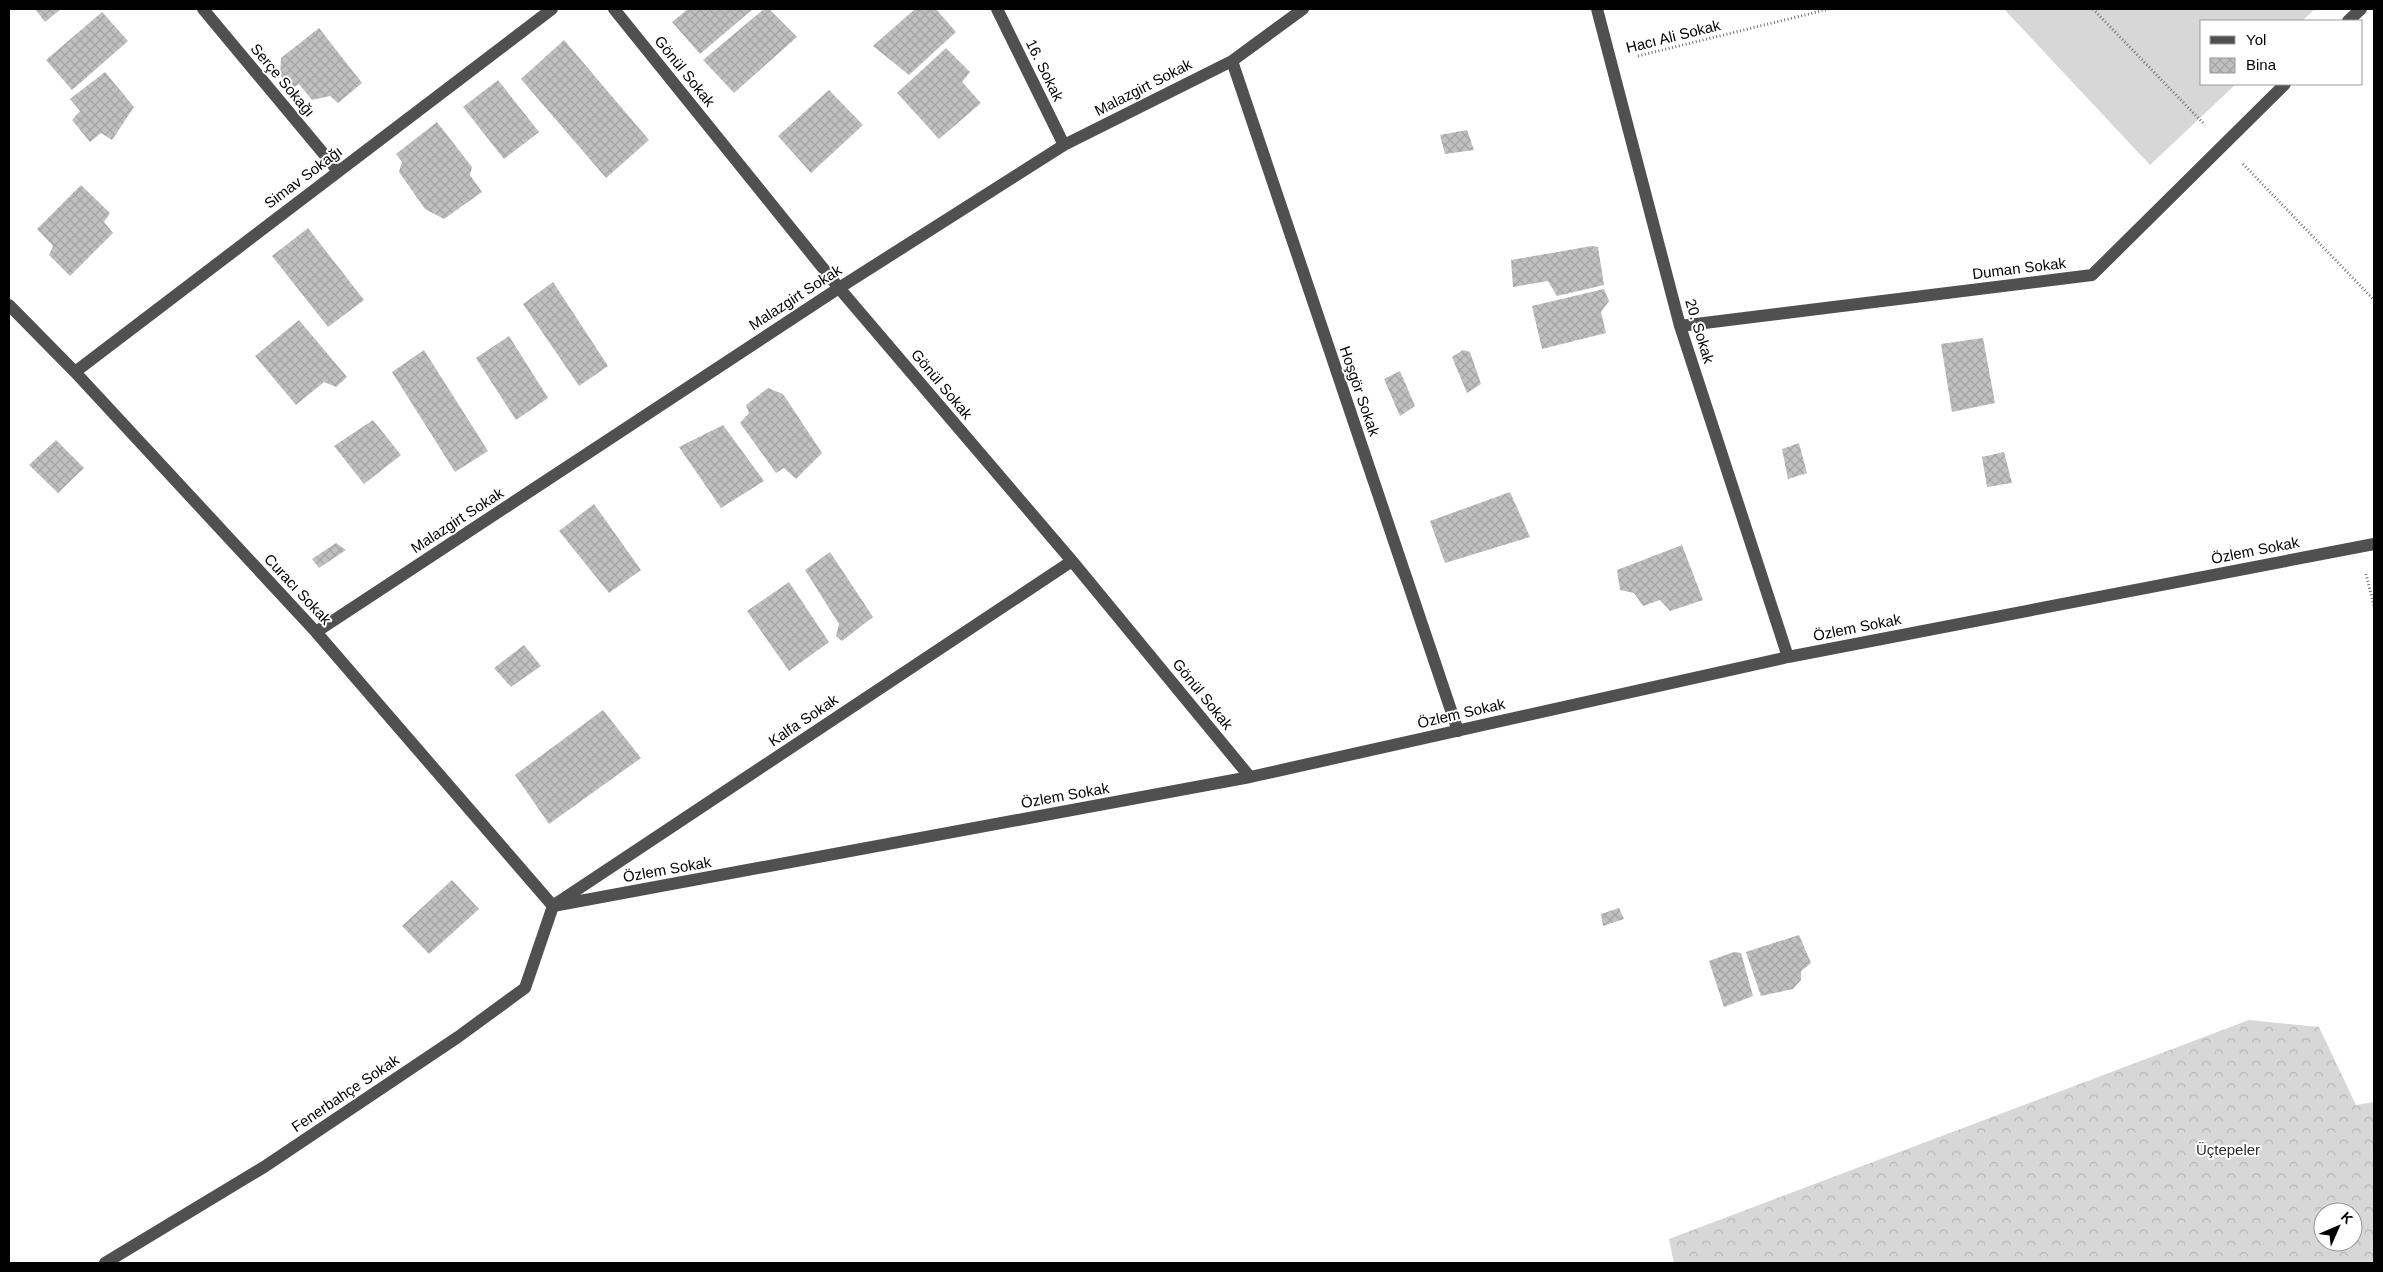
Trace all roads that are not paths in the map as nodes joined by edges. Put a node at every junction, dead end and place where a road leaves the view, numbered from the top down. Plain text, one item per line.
1 (203, 9) edge
2 (552, 9) edge
3 (614, 9) edge
4 (997, 9) edge
5 (1303, 9) edge
6 (1597, 9) edge
7 (2361, 9) edge
8 (2349, 20) edge
9 (1232, 61) junction
10 (2284, 85) edge
11 (1064, 145) junction
12 (338, 172) junction
13 (839, 288) junction
14 (9, 305) edge
15 (1680, 326) junction
16 (75, 372) junction
17 (2374, 544) edge
18 (1072, 561) junction
19 (316, 632) junction
20 (1788, 657) junction
21 (1458, 731) junction
22 (1250, 777) junction
23 (553, 906) junction
24 (105, 1263) edge

1 - 12 street, Serçe Sokağı
2 - 12 street, Simav Sokağı
3 - 13 street, Gönül Sokak
4 - 11 street, 16. Sokak
5 - 9 street, Malazgirt Sokak
6 - 15 street, 20. Sokak
7 - 8 street
9 - 11 street, Malazgirt Sokak
9 - 21 street, Hoşgör Sokak
10 - 15 street, Duman Sokak
11 - 13 street, Malazgirt Sokak
12 - 16 street, Simav Sokağı
13 - 18 street, Gönül Sokak
13 - 19 street, Malazgirt Sokak
14 - 16 street, Curacı Sokak
15 - 20 street, 20. Sokak
16 - 19 street, Curacı Sokak
17 - 20 street, Özlem Sokak
18 - 22 street, Gönül Sokak
18 - 23 street, Kalfa Sokak
19 - 23 street, Curacı Sokak
20 - 21 street, Özlem Sokak
21 - 22 street, Özlem Sokak
22 - 23 street, Özlem Sokak
23 - 24 street, Fenerbahçe Sokak

